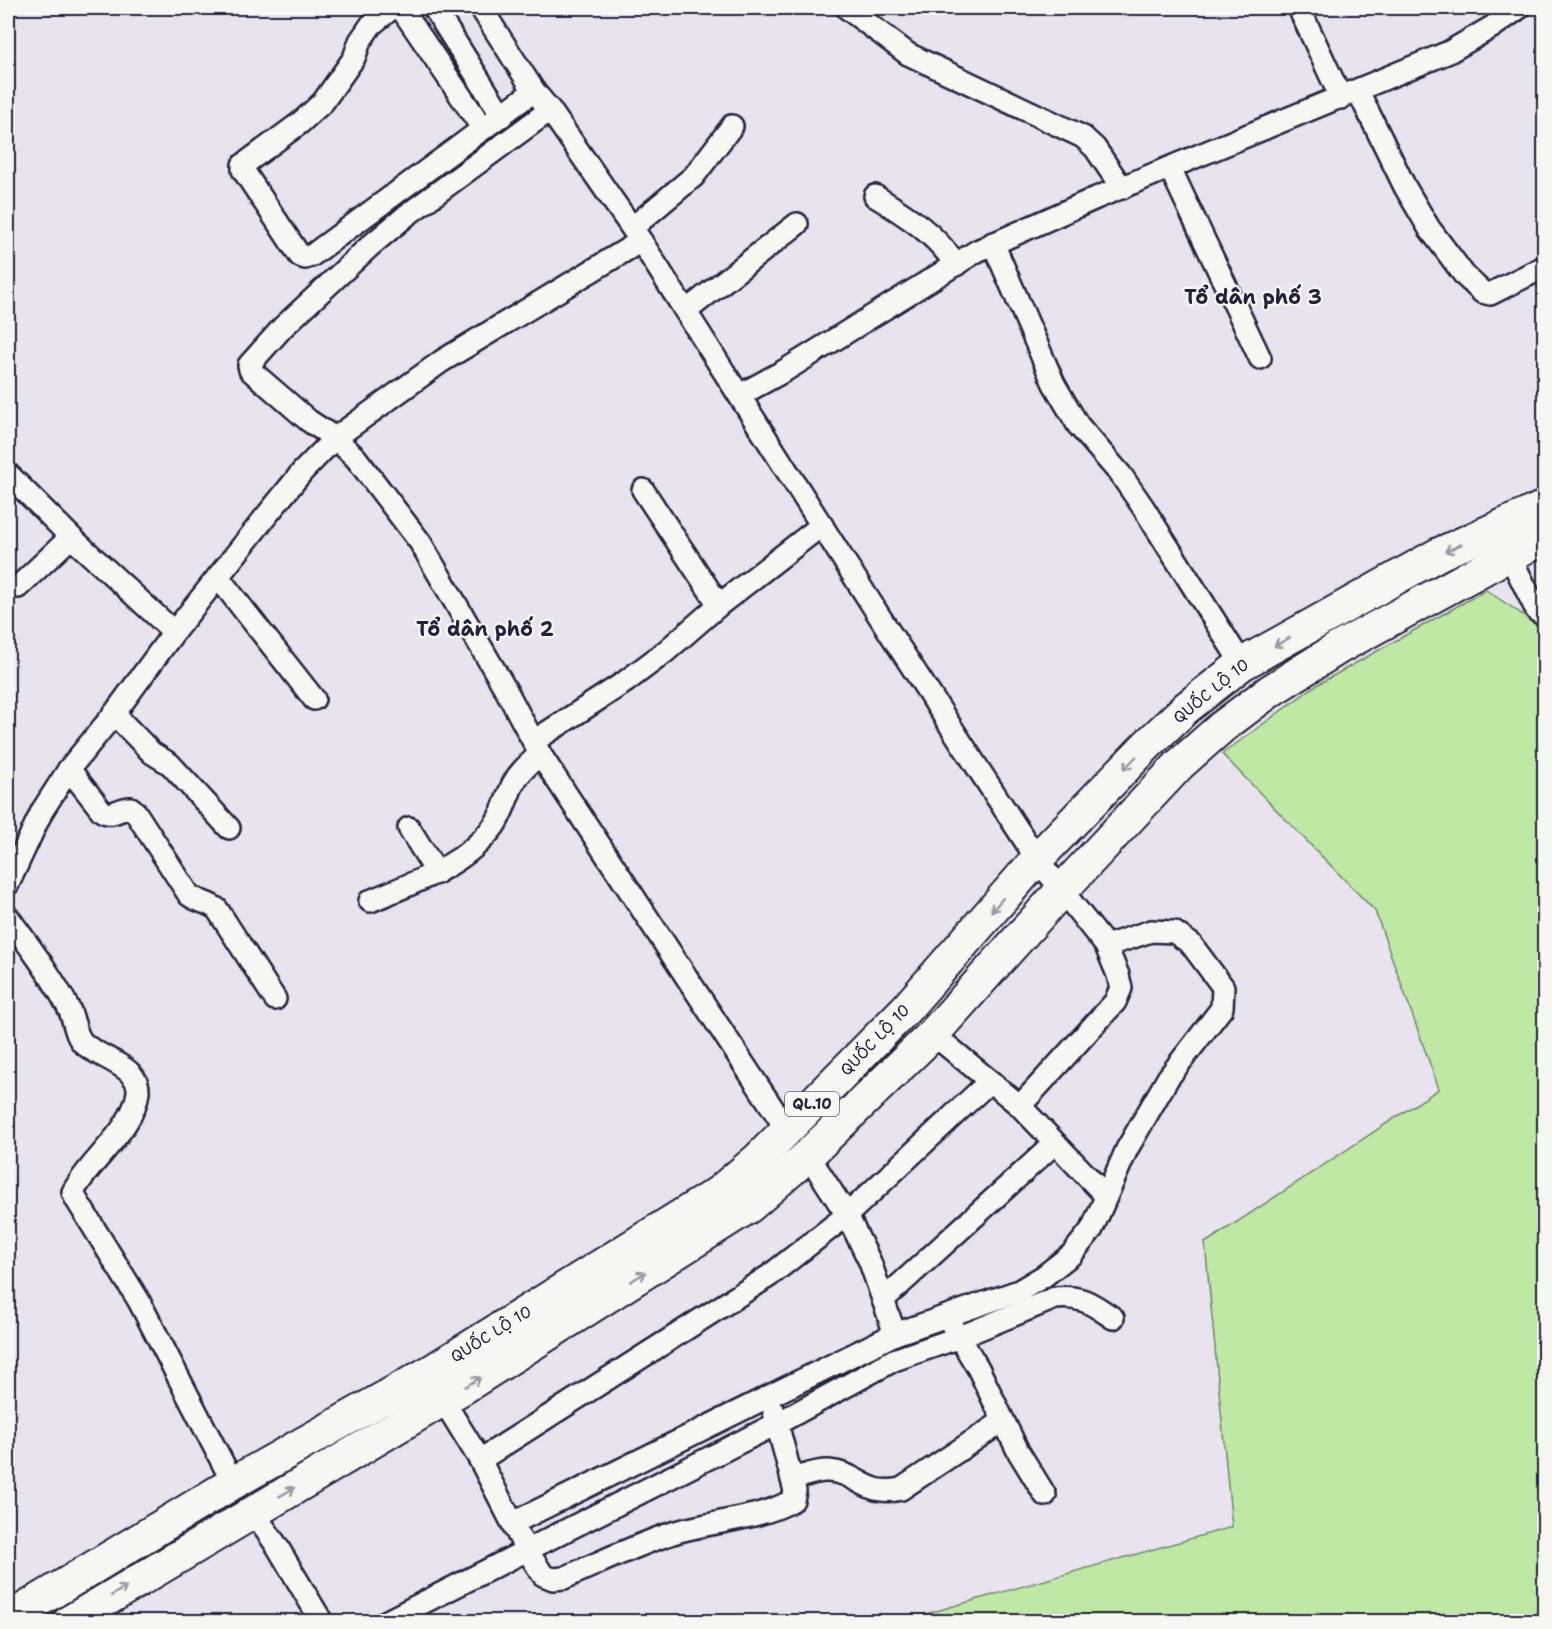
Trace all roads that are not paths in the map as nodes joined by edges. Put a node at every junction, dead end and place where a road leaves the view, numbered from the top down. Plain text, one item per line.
1 (392, 8) edge
2 (401, 8) edge
3 (434, 8) edge
4 (481, 8) edge
5 (847, 8) edge
6 (1299, 8) edge
7 (1519, 8) edge
8 (534, 91) junction
9 (1349, 95) junction
10 (550, 110) junction
11 (502, 116) junction
12 (732, 126) dead end
13 (483, 129) junction
14 (1170, 168) junction
15 (1122, 188) junction
16 (875, 196) dead end
17 (797, 224) dead end
18 (636, 234) junction
19 (993, 243) junction
20 (956, 265) junction
21 (1545, 267) edge
22 (686, 311) junction
23 (1260, 358) dead end
24 (740, 395) junction
25 (335, 438) junction
26 (8, 474) edge
27 (643, 490) dead end
28 (1545, 507) edge
29 (822, 525) junction
30 (71, 537) junction
31 (1545, 538) edge
32 (1502, 542) junction
33 (218, 577) junction
34 (18, 587) dead end
35 (719, 605) junction
36 (1545, 615) edge
37 (174, 632) junction
38 (1242, 664) junction
39 (314, 699) dead end
40 (114, 714) junction
41 (537, 747) junction
42 (69, 769) junction
43 (229, 828) dead end
44 (409, 828) dead end
45 (1037, 859) junction
46 (437, 873) junction
47 (8, 884) edge
48 (1062, 890) junction
49 (370, 901) dead end
50 (8, 917) edge
51 (1106, 946) junction
52 (275, 999) dead end
53 (933, 1034) junction
54 (990, 1081) junction
55 (1020, 1106) junction
56 (786, 1130) junction
57 (1055, 1143) junction
58 (807, 1155) junction
59 (1106, 1196) junction
60 (848, 1215) junction
61 (883, 1300) junction
62 (1113, 1318) dead end
63 (954, 1327) junction
64 (895, 1334) junction
65 (854, 1368) junction
66 (443, 1400) junction
67 (773, 1409) junction
68 (1003, 1421) junction
69 (480, 1460) junction
70 (792, 1479) junction
71 (233, 1483) junction
72 (1045, 1495) dead end
73 (253, 1512) junction
74 (520, 1537) junction
75 (8, 1619) edge
76 (69, 1622) edge
77 (322, 1622) edge
78 (385, 1622) edge

1 - 13 street
2 - 13 street
3 - 11 street
4 - 8 street
5 - 15 street
6 - 9 street
7 - 9 street
8 - 10 street
8 - 11 street
9 - 14 street
9 - 21 street
10 - 18 street
10 - 25 street
11 - 13 street
12 - 18 street
14 - 15 street
14 - 23 street
15 - 19 street
16 - 20 street
17 - 22 street
18 - 22 street
18 - 25 street
19 - 20 street
19 - 38 street
20 - 24 street
22 - 24 street
24 - 29 street
25 - 33 street
25 - 41 street
26 - 30 street
27 - 35 street
28 - 32 highway, QUỐC LỘ 10 / QL.10
29 - 35 street
29 - 45 street
30 - 34 street
30 - 37 street
31 - 32 highway, QUỐC LỘ 10 / QL.10
32 - 36 street
32 -> 38 highway, QUỐC LỘ 10 / QL.10
32 - 48 highway, QUỐC LỘ 10 / QL.10
33 - 37 street
33 - 39 street
35 - 41 street
37 - 40 street
38 -> 45 highway, QUỐC LỘ 10 / QL.10
40 - 42 street
40 - 43 street
41 - 46 street
41 - 56 street
42 - 47 street
42 - 52 street
44 - 46 street
45 - 48 street
45 -> 56 highway, QUỐC LỘ 10 / QL.10
46 - 49 street
48 - 51 street
48 - 53 highway, QUỐC LỘ 10 / QL.10
50 - 71 street
51 - 55 street
51 - 59 street
53 - 54 street
53 - 58 highway, QUỐC LỘ 10 / QL.10
54 - 55 street
54 - 60 street
55 - 57 street
56 - 71 highway, QUỐC LỘ 10 / QL.10
57 - 59 street
57 - 61 street
58 - 60 street
66 -> 58 highway, QUỐC LỘ 10 / QL.10
59 - 63 street
60 - 61 street
60 - 69 street
61 - 64 street
62 - 63 street
63 - 64 street
63 - 65 street
63 - 68 street
64 - 65 street
65 - 67 street
65 - 67 street
66 - 69 street
73 -> 66 highway, QUỐC LỘ 10 / QL.10
67 - 70 street
67 - 74 street
67 - 74 street
68 - 70 street
68 - 72 street
69 - 74 street
70 - 74 street
71 - 75 highway, QUỐC LỘ 10 / QL.10
76 -> 73 highway, QUỐC LỘ 10 / QL.10
73 - 77 street
74 - 78 street

